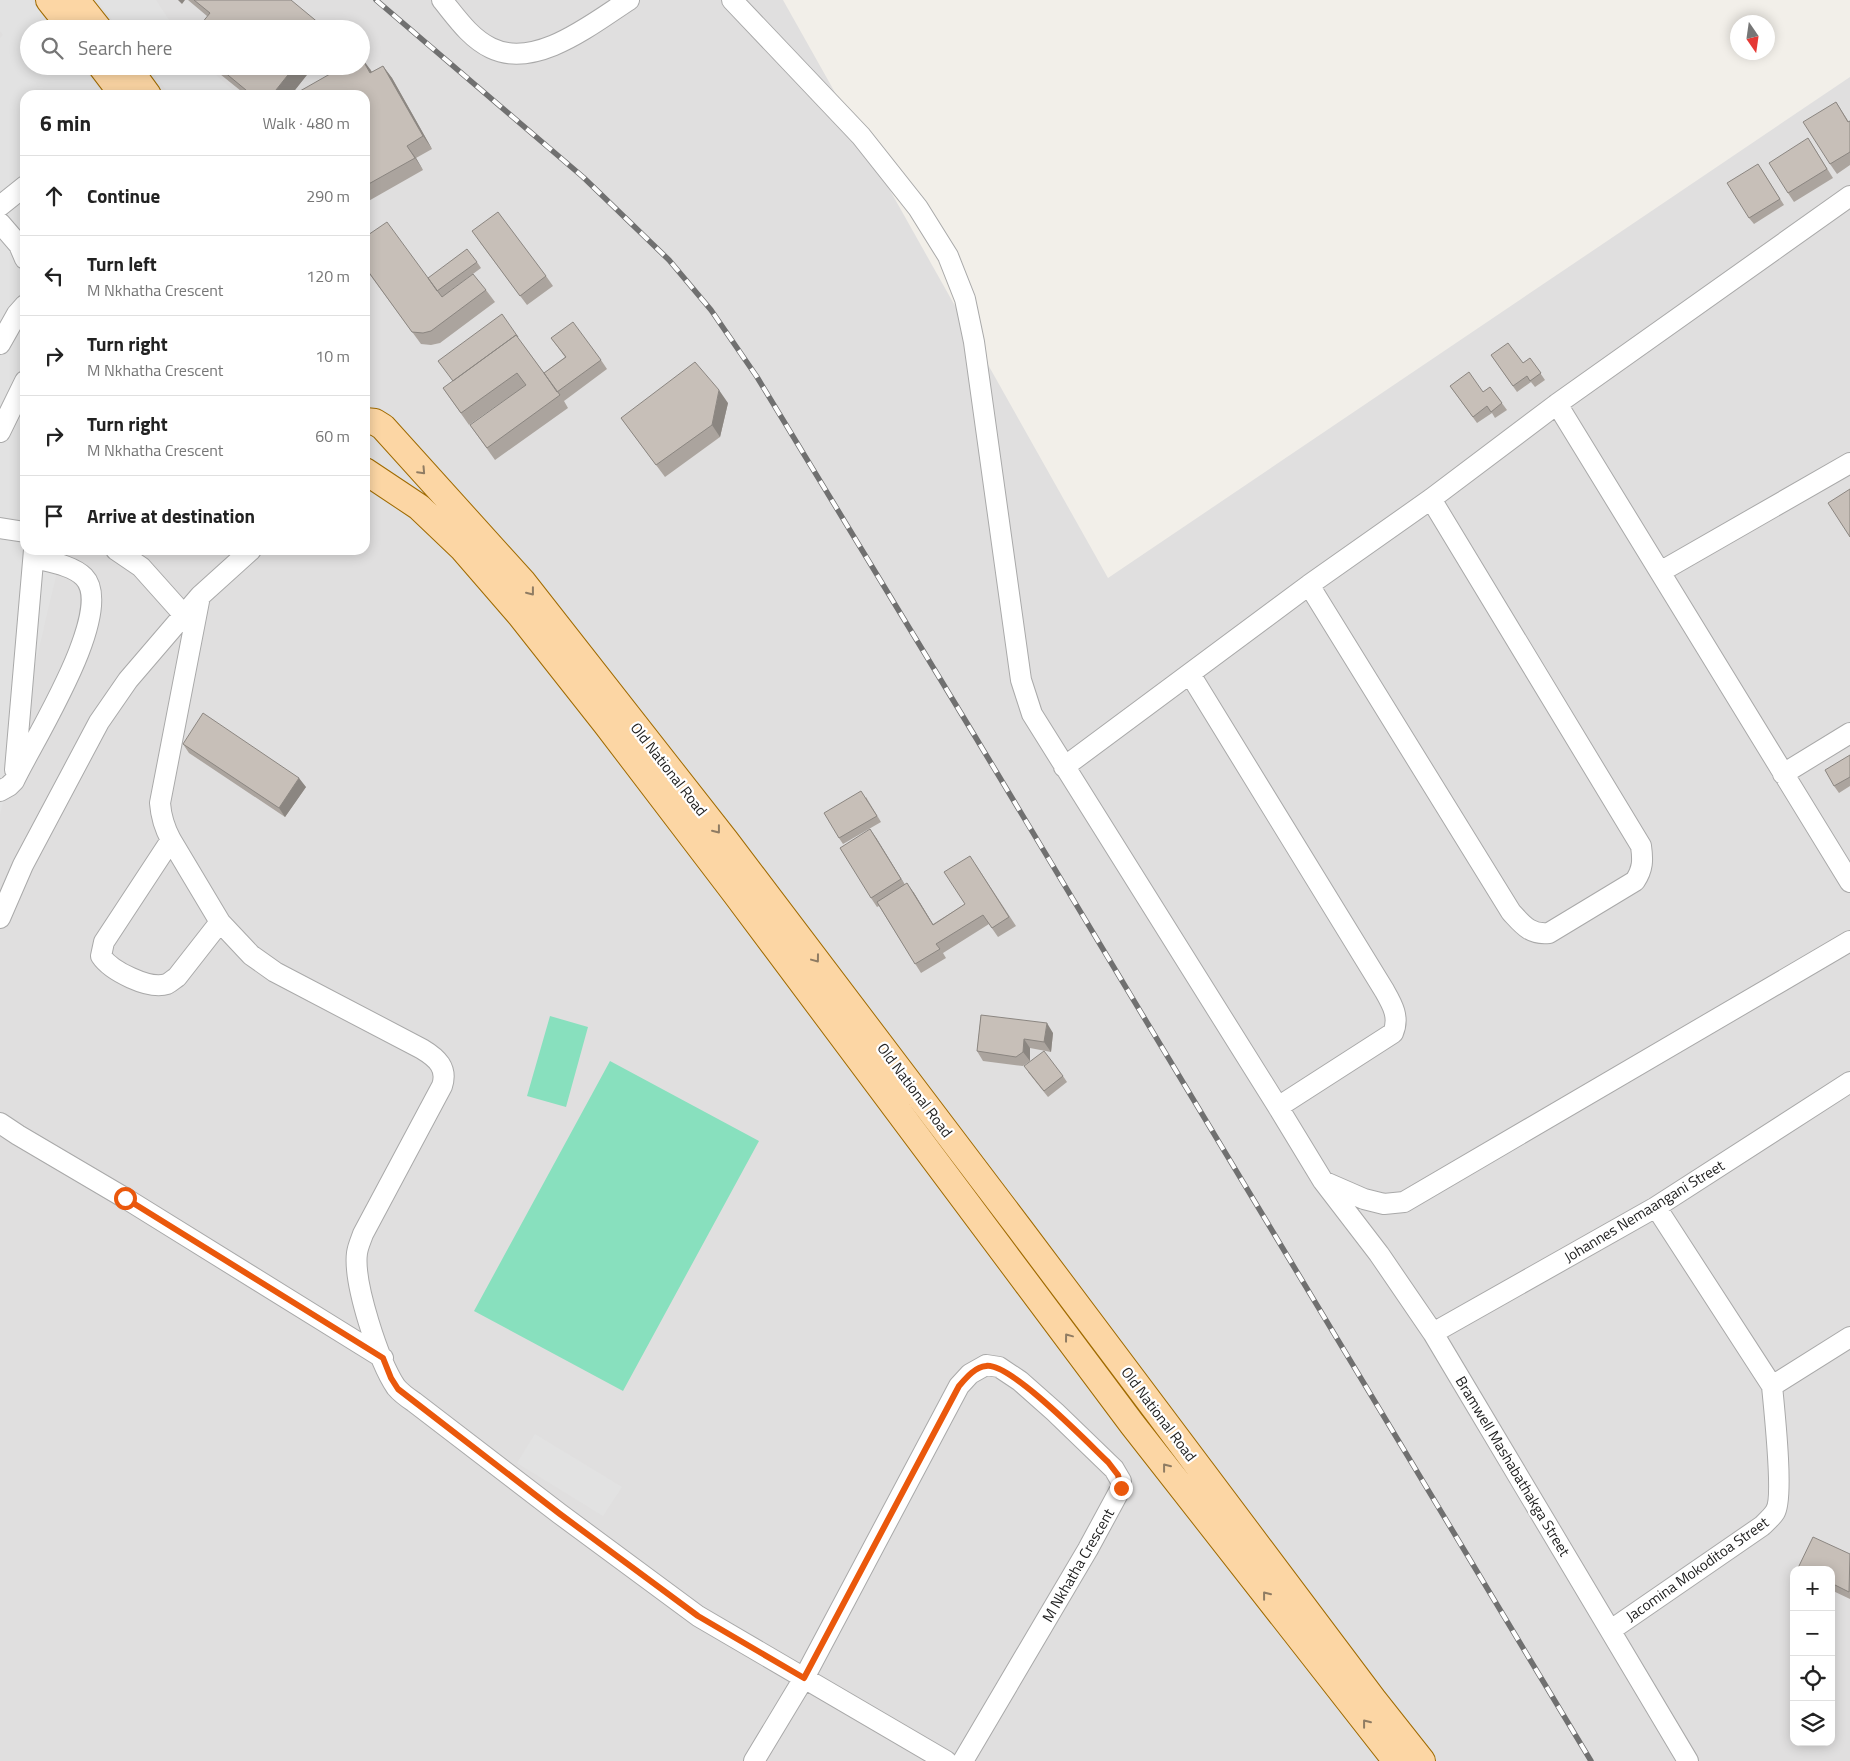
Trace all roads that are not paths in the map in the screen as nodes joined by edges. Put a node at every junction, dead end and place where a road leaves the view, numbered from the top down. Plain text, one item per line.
1 (49, 0) edge
2 (76, 0) edge
3 (442, 0) edge
4 (629, 0) edge
5 (732, 0) edge
6 (65, 20) edge
7 (92, 20) edge
8 (108, 75) edge
9 (134, 75) edge
10 (119, 90) edge
11 (144, 90) edge
12 (20, 190) edge
13 (1850, 196) edge
14 (0, 206) edge
15 (0, 223) edge
16 (20, 247) edge
17 (20, 311) edge
18 (20, 332) edge
19 (1, 342) edge
20 (20, 391) edge
21 (1557, 404) junction
22 (373, 422) edge
23 (0, 432) edge
24 (1850, 463) edge
25 (370, 469) edge
26 (370, 473) edge
27 (1431, 499) junction
28 (0, 528) edge
29 (20, 531) edge
30 (34, 555) edge
31 (37, 555) edge
32 (123, 555) edge
33 (245, 555) edge
34 (1660, 572) junction
35 (1309, 585) junction
36 (200, 596) junction
37 (183, 614) junction
38 (1190, 674) junction
39 (1850, 733) edge
40 (1064, 767) junction
41 (1783, 774) junction
42 (7, 786) edge
43 (171, 840) junction
44 (1850, 882) edge
45 (0, 918) edge
46 (220, 922) junction
47 (1850, 941) edge
48 (1850, 1082) edge
49 (1278, 1107) junction
50 (0, 1122) edge
51 (1323, 1181) junction
52 (1656, 1206) junction
53 (1433, 1333) junction
54 (1850, 1337) edge
55 (383, 1358) junction
56 (1772, 1386) junction
57 (1611, 1630) junction
58 (804, 1678) junction
59 (754, 1761) edge
60 (946, 1761) edge
61 (963, 1761) edge
62 (1396, 1761) edge
63 (1422, 1761) edge
64 (1688, 1761) edge

1 - 6 main road
2 - 7 main road
3 - 4 street
5 - 40 street, Bramwell Mashabathakga Street
8 - 10 main road
9 - 11 main road
12 - 14 street
13 - 21 street
15 - 16 street
17 - 19 street
18 - 19 street
20 - 23 street
21 - 27 street
21 - 34 street
22 - 25 main road, Old National Road
22 -> 63 main road, Old National Road
24 - 34 street
62 -> 26 main road, Old National Road
27 - 35 street
27 - 35 street
28 - 29 street
30 - 42 street
31 - 42 street
32 - 37 street
33 - 36 street
34 - 41 street
35 - 38 street
36 - 37 street
36 - 43 street
37 - 45 street
38 - 40 street
38 - 49 street
39 - 41 street
40 - 49 street, Bramwell Mashabathakga Street
41 - 44 street
43 - 46 street
43 - 46 street
46 - 55 street
47 - 51 street
48 - 52 street, Johannes Nemaangani Street
49 - 51 street, Bramwell Mashabathakga Street
50 - 55 street
51 - 53 street, Bramwell Mashabathakga Street
52 - 53 street, Johannes Nemaangani Street
52 - 56 street, Jacomina Mokoditoa Street
53 - 57 street, Bramwell Mashabathakga Street
54 - 56 street
55 - 58 street
56 - 57 street, Jacomina Mokoditoa Street
57 - 64 street, Bramwell Mashabathakga Street
58 - 59 street, M Nkhatha Crescent
58 - 60 street
58 - 61 street, M Nkhatha Crescent

